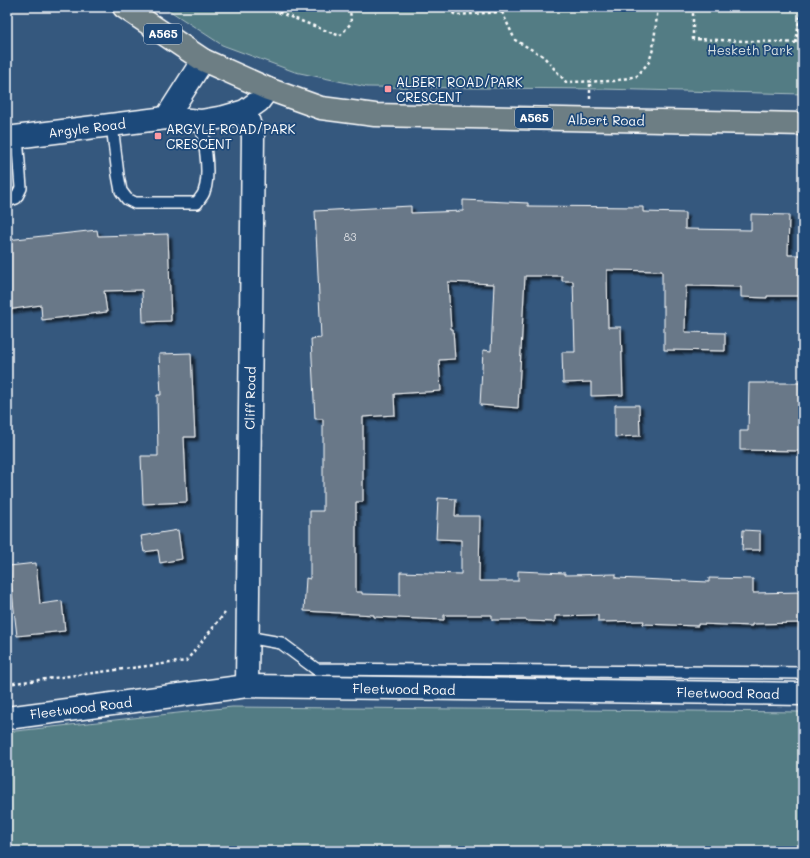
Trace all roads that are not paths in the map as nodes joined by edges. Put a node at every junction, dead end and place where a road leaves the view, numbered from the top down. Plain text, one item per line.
1 (124, 7) edge
2 (203, 60) junction
3 (268, 89) junction
4 (245, 110) junction
5 (166, 118) junction
6 (201, 121) junction
7 (803, 124) edge
8 (112, 125) junction
9 (12, 138) edge
10 (7, 201) edge
11 (247, 637) junction
12 (803, 673) edge
13 (247, 686) junction
14 (803, 694) edge
15 (7, 718) edge

1 - 2 highway, A565
2 - 3 highway, A565
2 - 5 street
3 - 4 street, Argyle Road
3 - 7 highway, Albert Road / A565
4 - 6 street, Argyle Road
4 - 11 street, Cliff Road
5 - 6 street, Argyle Road
5 - 8 street, Argyle Road
6 - 8 lane
8 - 9 street, Argyle Road
9 - 10 lane
11 - 12 lane
11 - 13 street, Cliff Road
13 - 14 street, Fleetwood Road
13 - 15 street, Fleetwood Road

